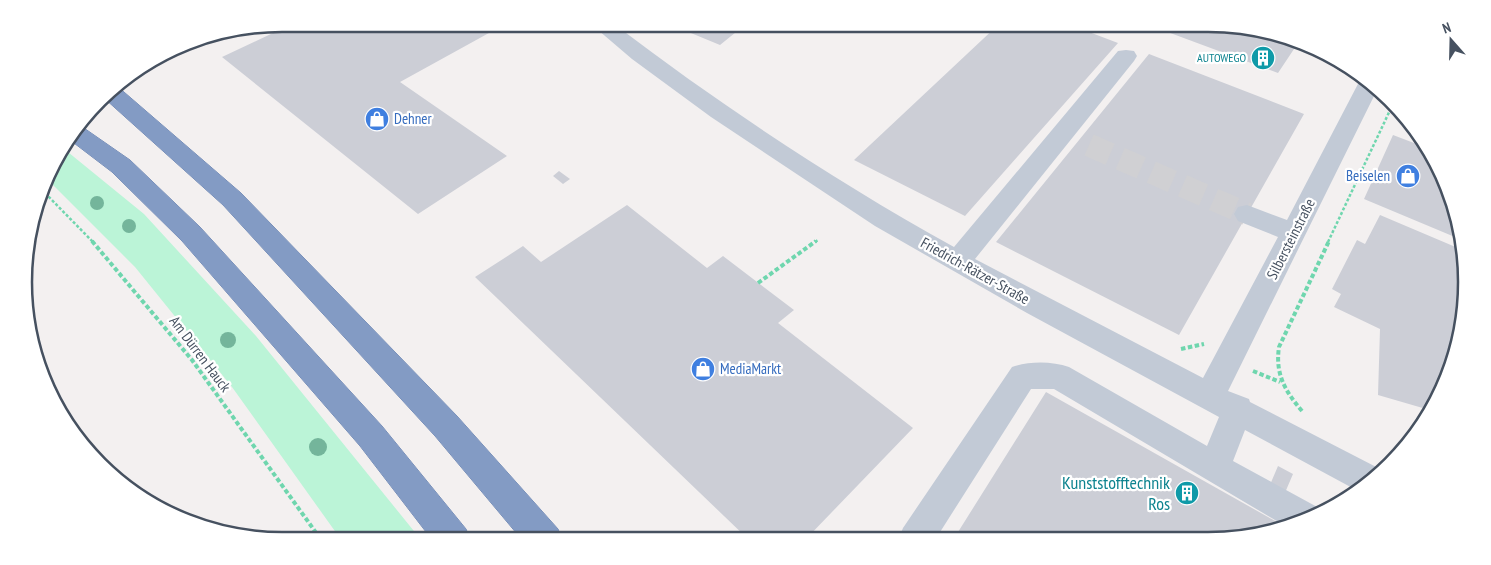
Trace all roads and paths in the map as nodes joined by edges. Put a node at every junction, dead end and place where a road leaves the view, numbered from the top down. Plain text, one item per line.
1 (612, 32) edge
2 (1126, 56) dead end
3 (1366, 89) edge
4 (116, 97) edge
5 (1390, 111) edge
6 (80, 136) edge
7 (48, 196) edge
8 (1247, 214) tunnel mouth
9 (1294, 233) junction
10 (818, 240) dead end
11 (956, 261) junction
12 (758, 283) dead end
13 (1212, 341) dead end
14 (1172, 349) dead end
15 (1210, 395) junction
16 (1238, 409) junction
17 (1308, 418) dead end
18 (1214, 467) junction
19 (1364, 478) edge
20 (1299, 515) edge
21 (316, 532) edge
22 (447, 532) edge
23 (538, 532) edge
24 (919, 532) edge

1 - 11 street, Friedrich-Rätzer-Straße
2 - 11 street
3 - 9 street, Silbersteinstraße
4 - 23 highway
5 - 17 path
6 - 22 highway
7 - 21 path, Am Dürren Hauck
8 - 9 street
9 - 15 street, Silbersteinstraße
10 - 12 path
11 - 15 street, Friedrich-Rätzer-Straße
13 - 14 path
15 - 16 street, Friedrich-Rätzer-Straße
16 - 18 street
16 - 19 street, Friedrich-Rätzer-Straße
18 - 20 street
18 - 24 street

